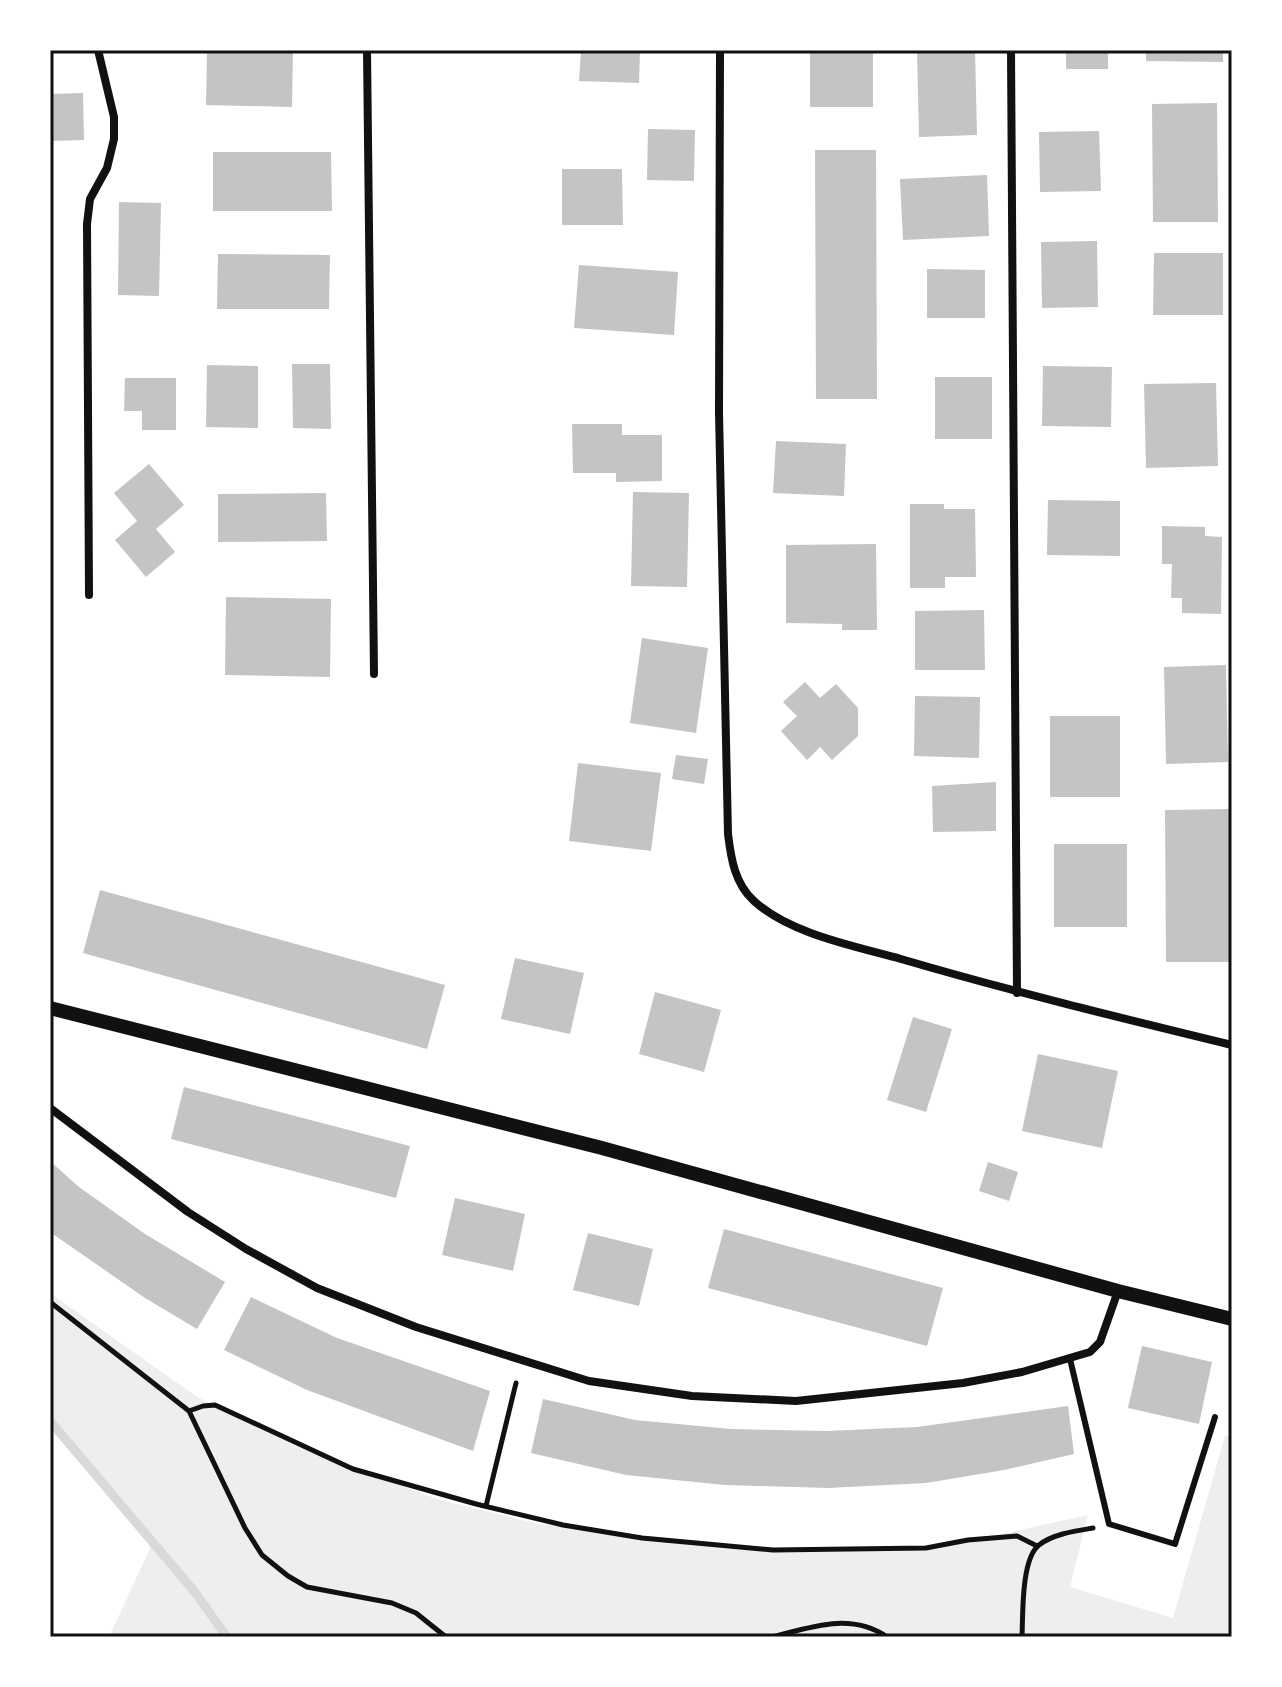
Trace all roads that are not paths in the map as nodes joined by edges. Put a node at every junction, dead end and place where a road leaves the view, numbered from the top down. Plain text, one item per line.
1 (98, 50) edge
2 (367, 50) edge
3 (720, 50) edge
4 (1011, 50) edge
5 (89, 595) dead end
6 (374, 674) dead end
7 (1017, 993) junction
8 (50, 1008) edge
9 (1232, 1045) edge
10 (50, 1108) edge
11 (1118, 1291) junction
12 (1232, 1319) edge
13 (1070, 1359) junction
14 (1215, 1417) dead end

1 - 5 street
2 - 6 street
3 - 7 street
4 - 7 street
7 - 9 street
8 - 11 street
10 - 13 street
11 - 12 street
11 - 13 street
13 - 14 lane

